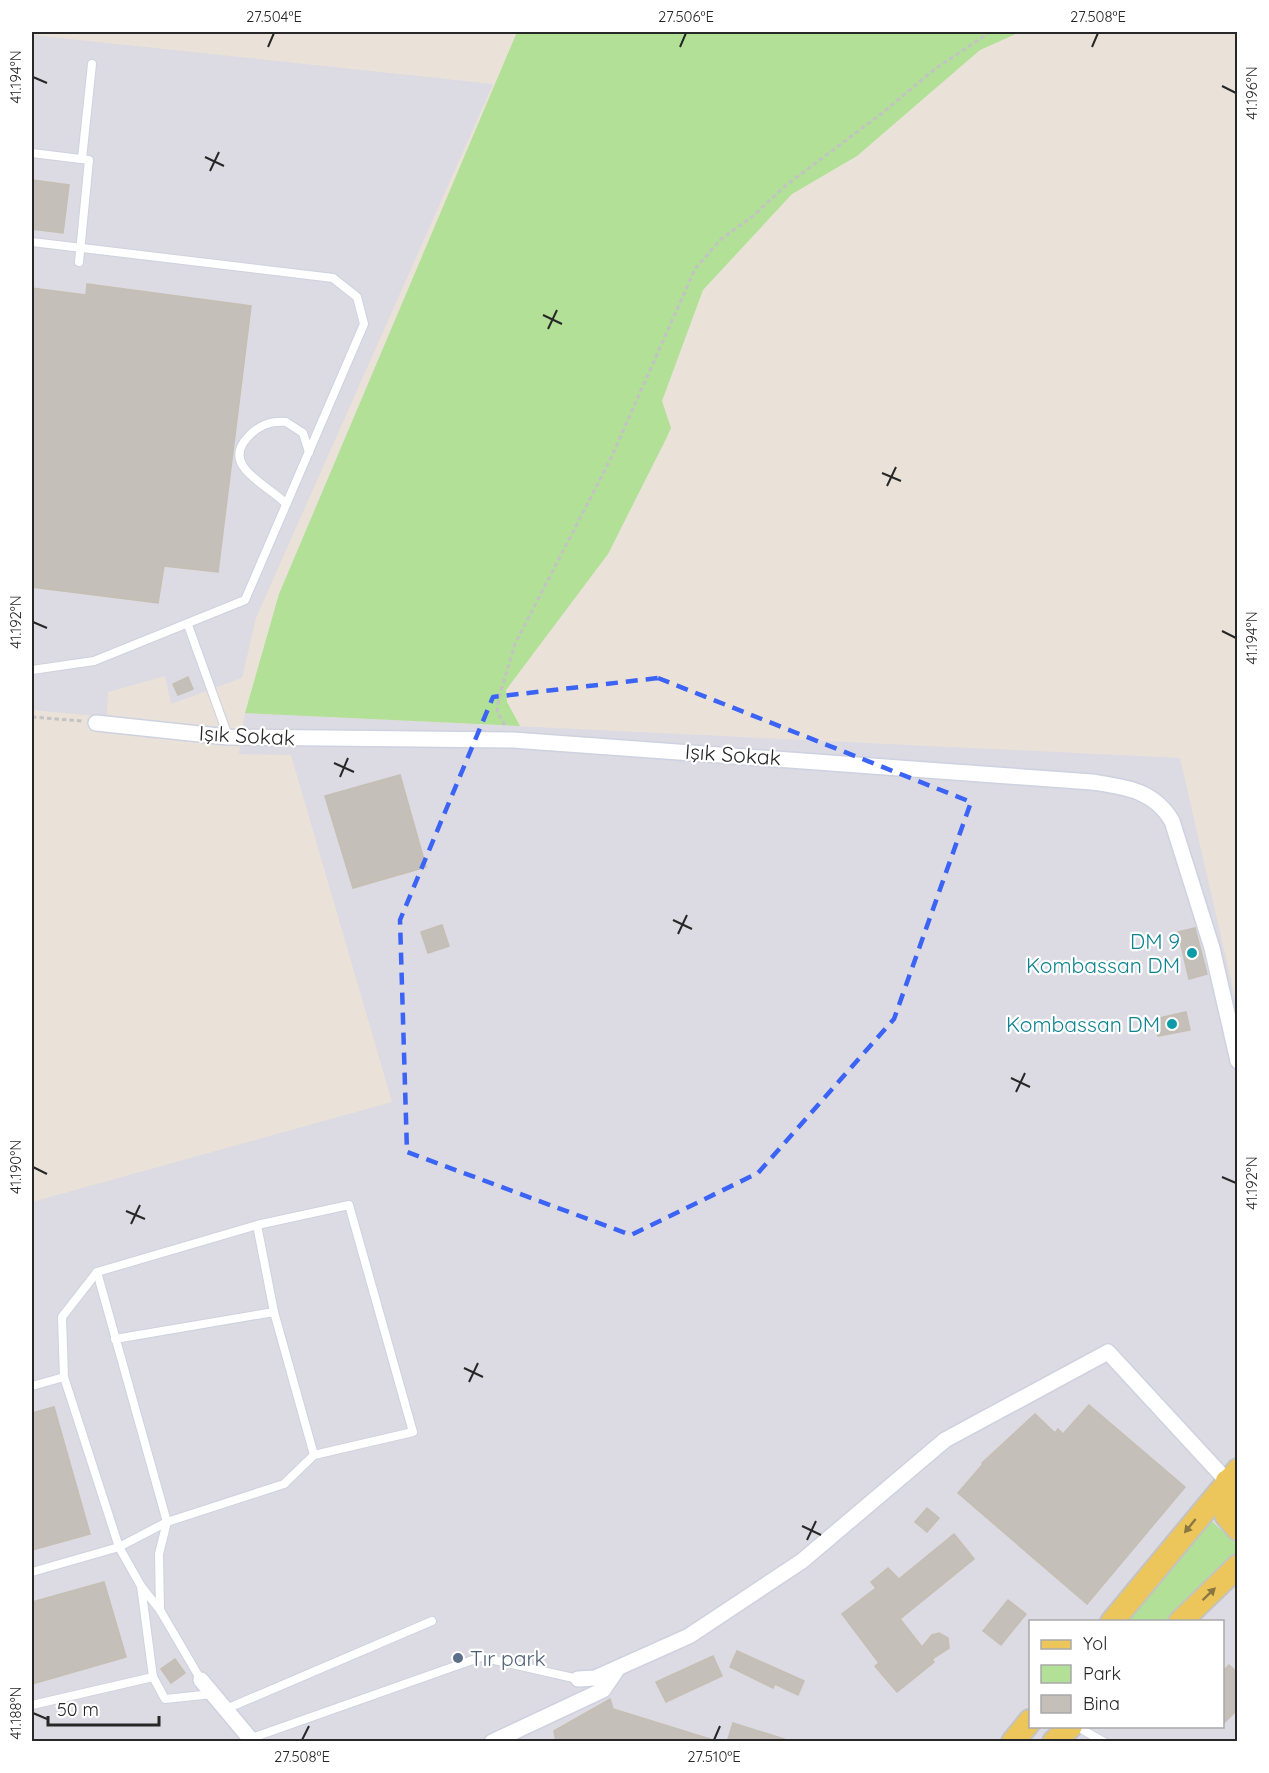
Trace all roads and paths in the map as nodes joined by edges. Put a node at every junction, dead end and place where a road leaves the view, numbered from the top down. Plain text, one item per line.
1 (990, 32) edge
2 (93, 64) dead end
3 (32, 153) edge
4 (82, 159) junction
5 (32, 243) edge
6 (80, 248) junction
7 (79, 262) dead end
8 (309, 452) junction
9 (286, 504) junction
10 (188, 625) junction
11 (32, 670) edge
12 (32, 717) edge
13 (96, 723) joint
14 (228, 737) junction
15 (513, 740) junction
16 (1238, 1060) edge
17 (257, 1225) junction
18 (97, 1272) junction
19 (274, 1312) junction
20 (115, 1339) junction
21 (64, 1377) junction
22 (32, 1386) edge
23 (314, 1455) junction
24 (1234, 1476) edge
25 (167, 1522) junction
26 (1238, 1529) edge
27 (118, 1547) junction
28 (1238, 1566) edge
29 (32, 1572) edge
30 (141, 1586) junction
31 (160, 1610) junction
32 (1114, 1620) edge
33 (1182, 1620) edge
34 (432, 1621) dead end
35 (618, 1668) junction
36 (153, 1677) junction
37 (578, 1679) joint
38 (201, 1680) joint
39 (213, 1694) junction
40 (32, 1705) edge
41 (226, 1709) junction
42 (1029, 1722) edge
43 (1072, 1728) edge
44 (1078, 1728) edge
45 (252, 1740) edge
46 (492, 1742) edge
47 (1013, 1742) edge
48 (1054, 1742) edge
49 (1104, 1742) edge

1 - 15 path
2 - 4 lane
3 - 4 lane
4 - 6 lane
5 - 6 lane
6 - 7 lane
6 - 8 lane
8 - 9 lane
8 - 9 lane
9 - 10 lane
10 - 11 lane
10 - 14 lane
12 - 13 path
13 - 14 street, Işık Sokak
14 - 15 street, Işık Sokak
15 - 16 street, Işık Sokak
17 - 18 lane
17 - 19 lane
17 - 23 lane
18 - 20 lane
18 - 21 lane
19 - 20 lane
19 - 23 lane
20 - 25 lane
21 - 22 lane
21 - 27 lane
23 - 25 lane
24 - 26 main road
24 -> 32 main road
24 - 35 street
25 - 27 lane
25 - 31 lane
27 - 29 lane
27 - 30 lane
33 -> 28 main road
30 - 31 lane
30 - 36 lane
31 - 38 lane
34 - 41 lane
35 - 37 street
35 - 46 street
36 - 39 lane
36 - 40 lane
37 - 45 lane
38 - 39 street
39 - 41 street
41 - 45 street
42 - 47 main road
43 - 48 main road
44 - 49 lane

